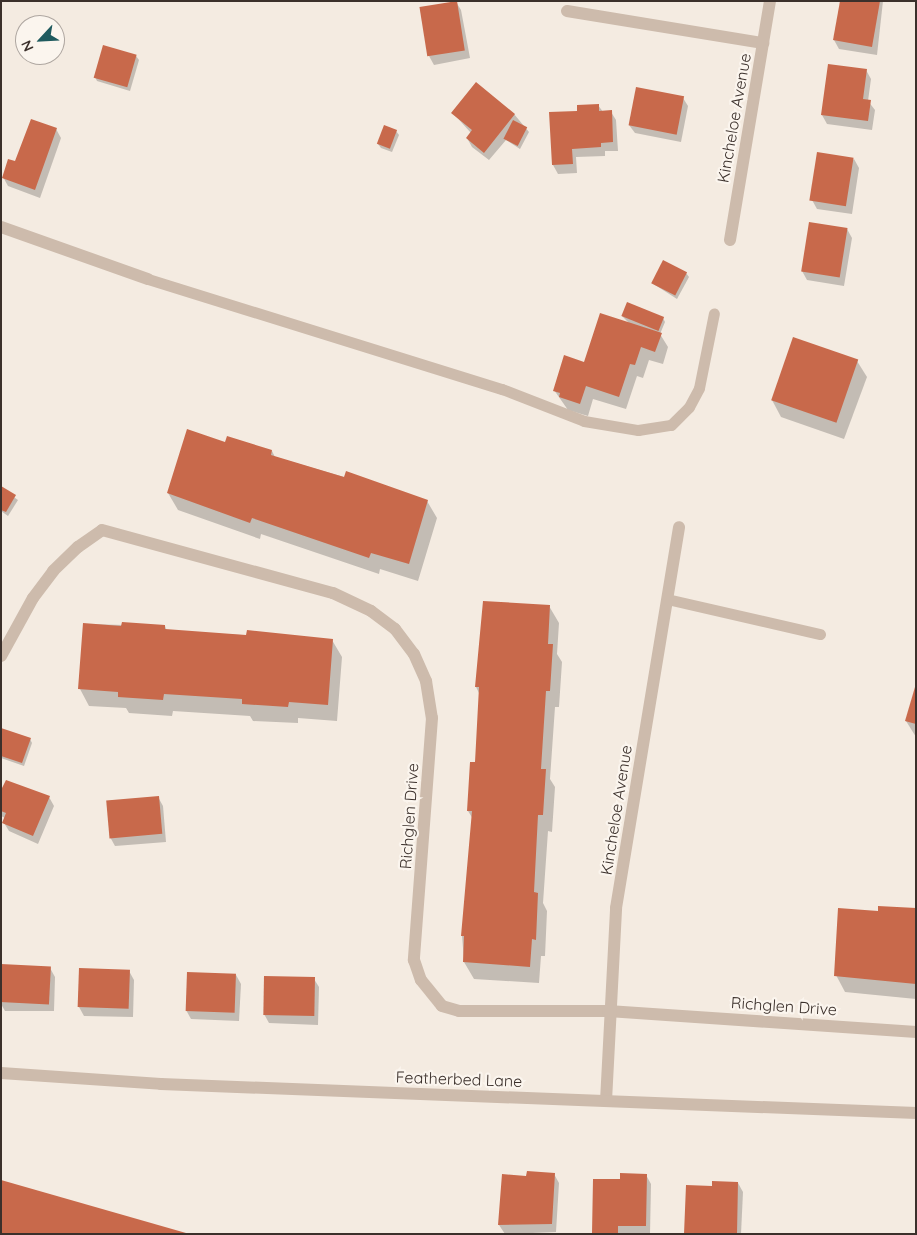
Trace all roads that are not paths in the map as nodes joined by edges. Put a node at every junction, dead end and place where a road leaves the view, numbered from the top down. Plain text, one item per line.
1 (770, 1) edge
2 (567, 11) dead end
3 (763, 43) junction
4 (1, 227) edge
5 (730, 240) dead end
6 (148, 279) joint
7 (714, 313) dead end
8 (679, 527) dead end
9 (667, 599) junction
10 (820, 634) dead end
11 (1, 656) edge
12 (608, 1011) junction
13 (916, 1032) edge
14 (1, 1073) edge
15 (606, 1101) junction
16 (916, 1113) edge

1 - 3 street, Kincheloe Avenue
2 - 3 street
3 - 5 street, Kincheloe Avenue
4 - 6 street
6 - 7 lane
8 - 9 street, Kincheloe Avenue
9 - 10 lane
9 - 12 street, Kincheloe Avenue
11 - 12 street, Richglen Drive
12 - 13 street, Richglen Drive
12 - 15 street, Kincheloe Avenue
14 - 15 street, Featherbed Lane
15 - 16 street, Featherbed Lane

